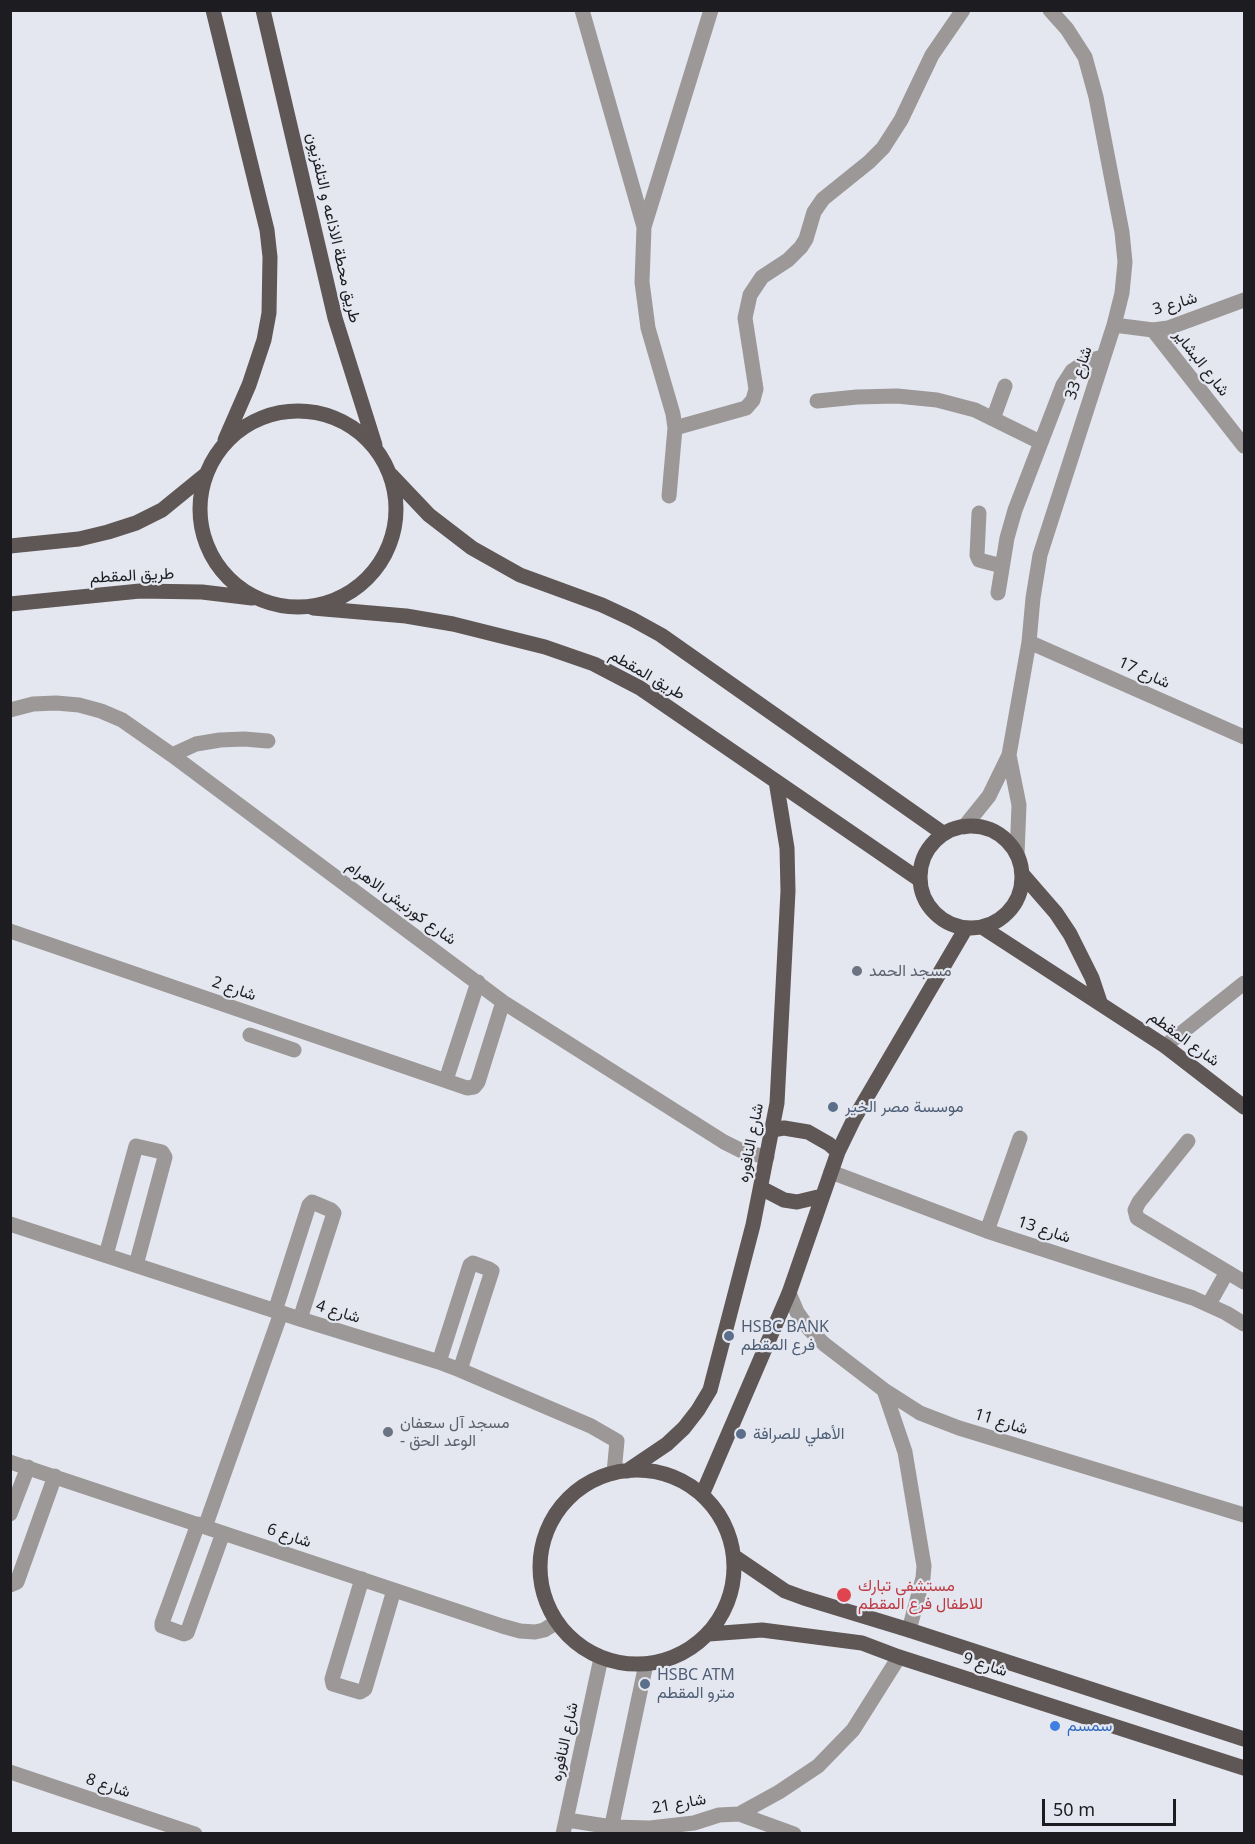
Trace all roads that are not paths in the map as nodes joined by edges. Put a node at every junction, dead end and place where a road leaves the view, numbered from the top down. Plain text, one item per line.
1 (213, 10) edge
2 (263, 10) edge
3 (582, 10) edge
4 (711, 10) edge
5 (963, 10) edge
6 (1052, 11) edge
7 (644, 227) junction
8 (1245, 300) edge
9 (1114, 325) junction
10 (1153, 330) junction
11 (1103, 357) junction
12 (1005, 386) dead end
13 (818, 400) dead end
14 (993, 419) junction
15 (675, 428) junction
16 (1040, 442) junction
17 (1245, 446) edge
18 (221, 447) junction
19 (377, 451) junction
20 (205, 475) junction
21 (391, 476) junction
22 (669, 496) dead end
23 (979, 513) dead end
24 (10, 546) edge
25 (1002, 566) junction
26 (998, 592) dead end
27 (256, 598) junction
28 (10, 604) edge
29 (313, 608) junction
30 (1029, 642) junction
31 (10, 710) edge
32 (1245, 737) edge
33 (268, 741) dead end
34 (1009, 754) junction
35 (172, 755) junction
36 (776, 781) junction
37 (964, 826) junction
38 (944, 834) junction
39 (1017, 855) junction
40 (1023, 875) junction
41 (920, 880) junction
42 (974, 928) junction
43 (10, 930) edge
44 (478, 982) junction
45 (1245, 983) edge
46 (503, 1002) junction
47 (1100, 1002) junction
48 (279, 1024) junction
49 (250, 1035) dead end
50 (273, 1043) junction
51 (1166, 1046) junction
52 (294, 1050) dead end
53 (446, 1080) junction
54 (1245, 1107) edge
55 (772, 1130) junction
56 (1020, 1138) dead end
57 (1188, 1141) dead end
58 (838, 1152) junction
59 (767, 1157) junction
60 (831, 1172) junction
61 (761, 1188) junction
62 (822, 1196) junction
63 (10, 1224) edge
64 (987, 1231) junction
65 (106, 1256) junction
66 (136, 1265) junction
67 (1227, 1272) junction
68 (1245, 1282) edge
69 (789, 1293) junction
70 (1209, 1304) junction
71 (278, 1312) junction
72 (300, 1319) junction
73 (1245, 1324) edge
74 (439, 1362) junction
75 (460, 1370) junction
76 (884, 1390) junction
77 (10, 1462) edge
78 (28, 1467) junction
79 (620, 1472) junction
80 (55, 1476) junction
81 (702, 1495) junction
82 (10, 1514) edge
83 (1245, 1515) edge
84 (201, 1526) junction
85 (224, 1533) junction
86 (735, 1557) junction
87 (362, 1579) junction
88 (10, 1585) edge
89 (394, 1590) junction
90 (556, 1622) junction
91 (909, 1630) junction
92 (709, 1634) junction
93 (899, 1657) junction
94 (601, 1658) junction
95 (646, 1664) junction
96 (1245, 1739) edge
97 (1245, 1767) edge
98 (10, 1772) edge
99 (739, 1814) junction
100 (565, 1827) edge
101 (611, 1830) edge
102 (195, 1833) edge
103 (795, 1833) edge

1 - 18 main road
2 - 19 main road, طريق محطة الاذاعه و التلفزيون
3 - 7 street
4 - 7 street
5 - 15 street
6 - 9 street, شارع 33
7 - 15 street
8 - 10 street, شارع 3
9 - 10 street, شارع 3
9 - 11 street, شارع 33
10 - 17 street, شارع البشاير
11 - 16 street
11 - 30 street, شارع 33
12 - 14 street
13 - 14 street
14 - 16 street
15 - 22 street
16 - 25 street
18 - 19 main road
18 - 20 main road
19 - 21 main road
20 - 24 main road
20 - 27 main road
21 - 29 main road
21 - 38 main road
23 - 25 street
25 - 26 street
27 - 28 main road, طريق المقطم
27 - 29 main road
29 - 36 main road, طريق المقطم
30 - 32 street, شارع 17
30 - 34 street, شارع 33
31 - 35 street, شارع كورنيش الاهرام
33 - 35 street
34 - 37 street, شارع 33
34 - 39 street, شارع 33
35 - 44 street, شارع كورنيش الاهرام
36 - 41 main road, طريق المقطم
36 - 55 main road, شارع النافوره
37 - 38 main road
37 - 39 main road
38 - 41 main road
39 - 40 main road
40 - 42 main road
40 - 47 main road
41 - 42 main road
42 - 47 main road, شارع المقطم
42 - 58 main road
43 - 48 street, شارع 2
44 - 46 street, شارع كورنيش الاهرام
44 - 53 street
45 - 51 street
46 - 53 street, شارع 2
46 - 59 street, شارع كورنيش الاهرام
47 - 51 main road, شارع المقطم
48 - 50 street
48 - 53 street, شارع 2
49 - 50 street
50 - 52 street
51 - 54 main road, شارع المقطم
55 - 58 main road
55 - 59 main road, شارع النافوره
56 - 64 street
57 - 67 street
58 - 60 main road
59 - 61 main road, شارع النافوره
60 - 62 main road
60 - 64 street, شارع 13
61 - 62 main road
61 - 79 main road, شارع النافوره
62 - 69 main road
63 - 65 street, شارع 4
64 - 70 street, شارع 13
65 - 66 street, شارع 4
65 - 66 street
66 - 71 street, شارع 4
67 - 68 street
67 - 70 street
69 - 76 street, شارع 11
69 - 81 main road
70 - 73 street, شارع 13
71 - 72 street, شارع 4
71 - 72 street
71 - 84 street
72 - 74 street, شارع 4
74 - 75 street, شارع 4
74 - 75 street
75 - 79 street, شارع 4
76 - 83 street, شارع 11
76 - 91 street
77 - 78 street, شارع 6
78 - 80 street, شارع 6
78 - 82 street
79 - 81 main road
79 - 90 main road
80 - 84 street, شارع 6
80 - 88 street
81 - 86 main road
84 - 85 street, شارع 6
84 - 85 street
85 - 87 street, شارع 6
86 - 91 main road, شارع 9
86 - 92 main road
87 - 89 street, شارع 6
87 - 89 street
89 - 90 street, شارع 6
90 - 94 main road
91 - 96 main road, شارع 9
92 - 93 main road, شارع 9
92 - 95 main road
93 - 97 main road, شارع 9
93 - 99 street
94 - 95 main road
94 - 100 street, شارع النافوره
95 - 101 street
98 - 102 street, شارع 8
99 - 101 street, شارع 21
99 - 103 street, شارع 21
100 - 101 street, شارع 21

